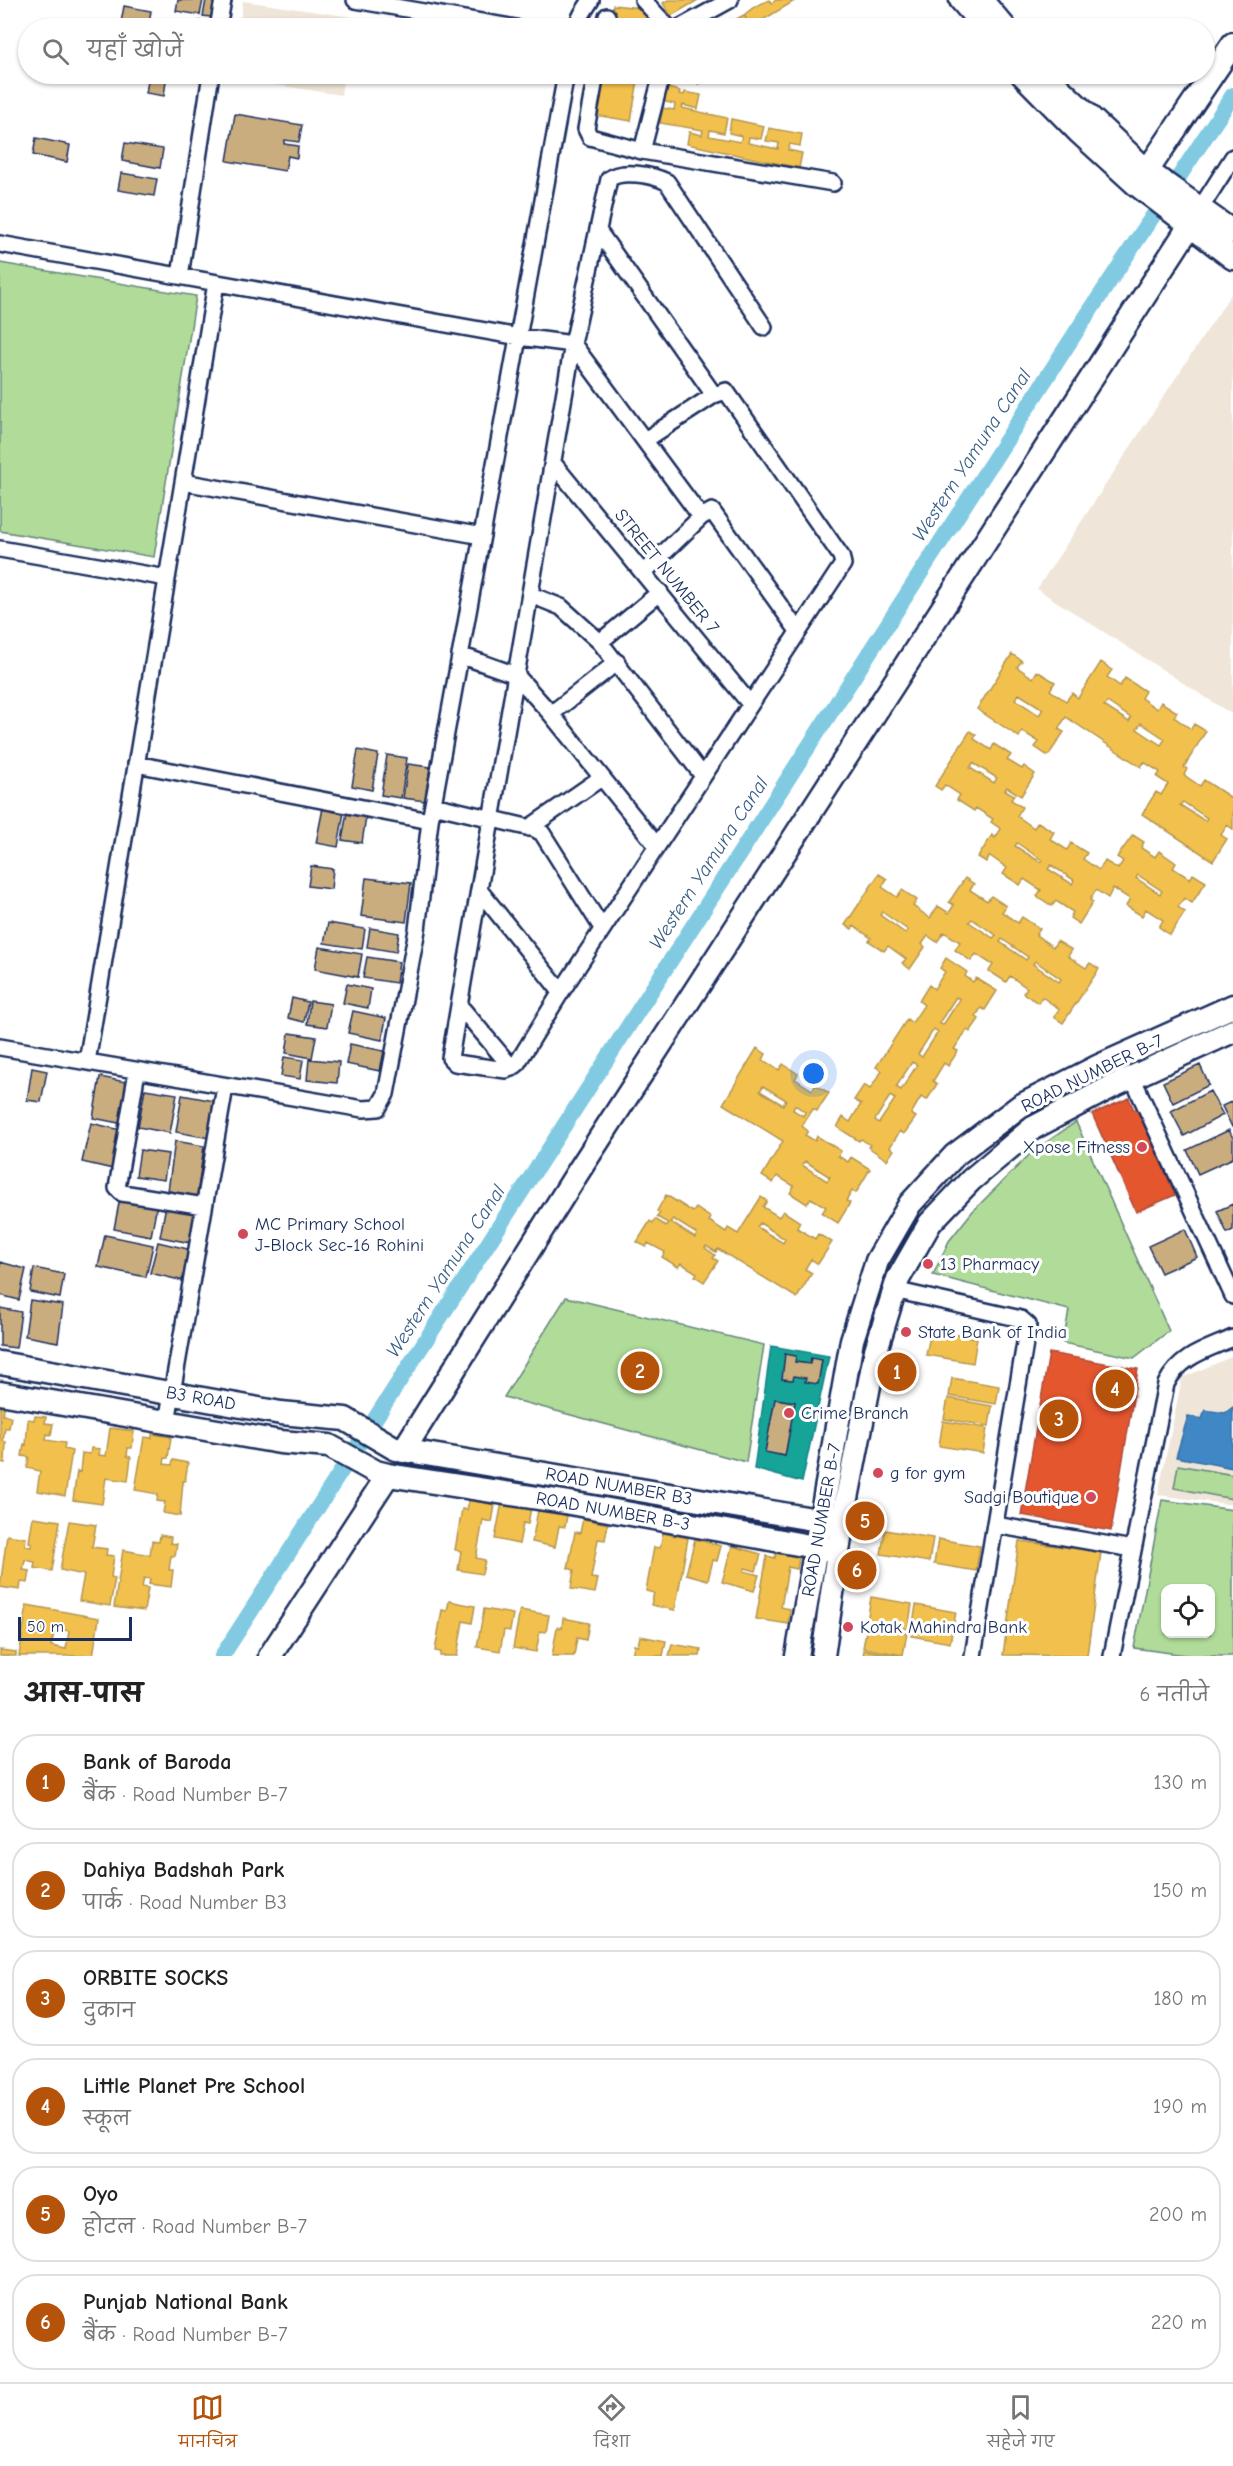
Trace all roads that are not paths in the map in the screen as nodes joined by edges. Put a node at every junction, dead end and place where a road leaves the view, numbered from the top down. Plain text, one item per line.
1 (223, 0) edge
2 (355, 0) edge
3 (591, 0) edge
4 (643, 0) edge
5 (730, 0) edge
6 (961, 0) edge
7 (981, 0) edge
8 (388, 3) edge
9 (220, 18) edge
10 (465, 18) edge
11 (580, 18) edge
12 (660, 18) edge
13 (697, 18) edge
14 (976, 18) edge
15 (996, 18) edge
16 (1233, 44) edge
17 (1215, 71) edge
18 (209, 84) edge
19 (564, 84) edge
20 (594, 84) edge
21 (659, 84) edge
22 (1032, 84) edge
23 (1053, 84) edge
24 (1206, 84) edge
25 (642, 151) junction
26 (1233, 157) edge
27 (1142, 178) junction
28 (833, 183) dead end
29 (1188, 211) junction
30 (599, 232) junction
31 (1233, 232) edge
32 (0, 244) edge
33 (1233, 258) edge
34 (180, 276) junction
35 (216, 283) junction
36 (764, 327) dead end
37 (519, 337) junction
38 (573, 344) junction
39 (714, 395) junction
40 (645, 440) junction
41 (553, 463) junction
42 (183, 482) junction
43 (701, 517) junction
44 (482, 536) junction
45 (0, 549) edge
46 (644, 572) junction
47 (167, 578) junction
48 (660, 592) junction
49 (531, 595) junction
50 (798, 631) junction
51 (600, 642) junction
52 (460, 654) junction
53 (617, 662) junction
54 (516, 675) junction
55 (750, 704) junction
56 (551, 714) junction
57 (136, 764) junction
58 (702, 776) junction
59 (601, 778) junction
60 (433, 805) junction
61 (491, 819) junction
62 (430, 821) junction
63 (529, 828) junction
64 (657, 846) junction
65 (479, 890) junction
66 (602, 928) junction
67 (561, 992) junction
68 (459, 1005) junction
69 (1233, 1006) edge
70 (1233, 1030) edge
71 (0, 1047) edge
72 (87, 1062) junction
73 (512, 1068) junction
74 (137, 1071) junction
75 (1131, 1077) junction
76 (225, 1087) junction
77 (204, 1206) junction
78 (894, 1290) junction
79 (1233, 1296) edge
80 (1233, 1338) edge
81 (0, 1363) edge
82 (0, 1393) edge
83 (172, 1393) junction
84 (167, 1422) junction
85 (400, 1450) junction
86 (382, 1473) junction
87 (832, 1522) junction
88 (995, 1525) junction
89 (1133, 1549) junction
90 (827, 1550) junction
91 (270, 1656) edge
92 (797, 1656) edge
93 (823, 1656) edge
94 (973, 1656) edge
95 (1112, 1656) edge

1 - 9 street
2 - 8 street
3 - 11 street
4 - 12 street
5 - 13 street
6 - 14 street
7 - 15 street
8 - 10 street
16 - 17 street
18 - 34 street
19 - 37 street
20 - 25 street
21 - 25 street
22 - 27 street
23 - 27 street
24 - 27 street
25 - 28 street
26 - 29 street
27 - 29 street
29 - 31 street
29 - 33 street
29 - 85 street
30 - 36 street
30 - 38 street
30 - 39 street
32 - 34 street
34 - 35 street
35 - 37 street
35 - 42 street
37 - 38 street
37 - 44 street
38 - 40 street
38 - 41 street
39 - 40 street
39 - 50 street
40 - 43 street
41 - 46 street, STREET NUMBER 7
41 - 49 street
42 - 44 street
42 - 47 street
43 - 46 street
43 - 50 street
44 - 52 street
45 - 47 street
46 - 48 street, STREET NUMBER 7
47 - 57 street
48 - 51 street
48 - 55 street, STREET NUMBER 7
49 - 51 street
49 - 54 street
50 - 55 street
51 - 53 street
52 - 54 street
52 - 60 street
53 - 56 street
53 - 58 street
54 - 56 street
54 - 61 street
55 - 58 street
56 - 59 street
57 - 62 street
57 - 72 street
58 - 64 street
59 - 63 street
59 - 64 street
60 - 61 street
60 - 62 street
61 - 63 street
61 - 65 street
62 - 76 street
63 - 66 street
64 - 66 street
65 - 67 street
65 - 68 street
66 - 67 street
67 - 73 street
68 - 73 street
68 - 73 street
69 - 87 street, ROAD NUMBER B-7
70 - 75 street, ROAD NUMBER B-7
71 - 72 street
72 - 74 street
74 - 76 street
74 - 77 street
75 - 78 street, ROAD NUMBER B-7
75 - 79 street
76 - 77 street
77 - 83 street
78 - 87 street, ROAD NUMBER B-7
78 - 88 street
80 - 89 street
81 - 83 street, B3 ROAD
82 - 84 street, B3 ROAD
83 - 84 street
83 - 85 street, B3 ROAD
84 - 86 street, B3 ROAD
85 - 87 street, ROAD NUMBER B3
86 - 90 street, ROAD NUMBER B-3
86 - 91 street
87 - 90 street, ROAD NUMBER B-7
88 - 89 street
88 - 94 street
89 - 95 street
90 - 92 street, ROAD NUMBER B-7
90 - 93 street, ROAD NUMBER B-7

